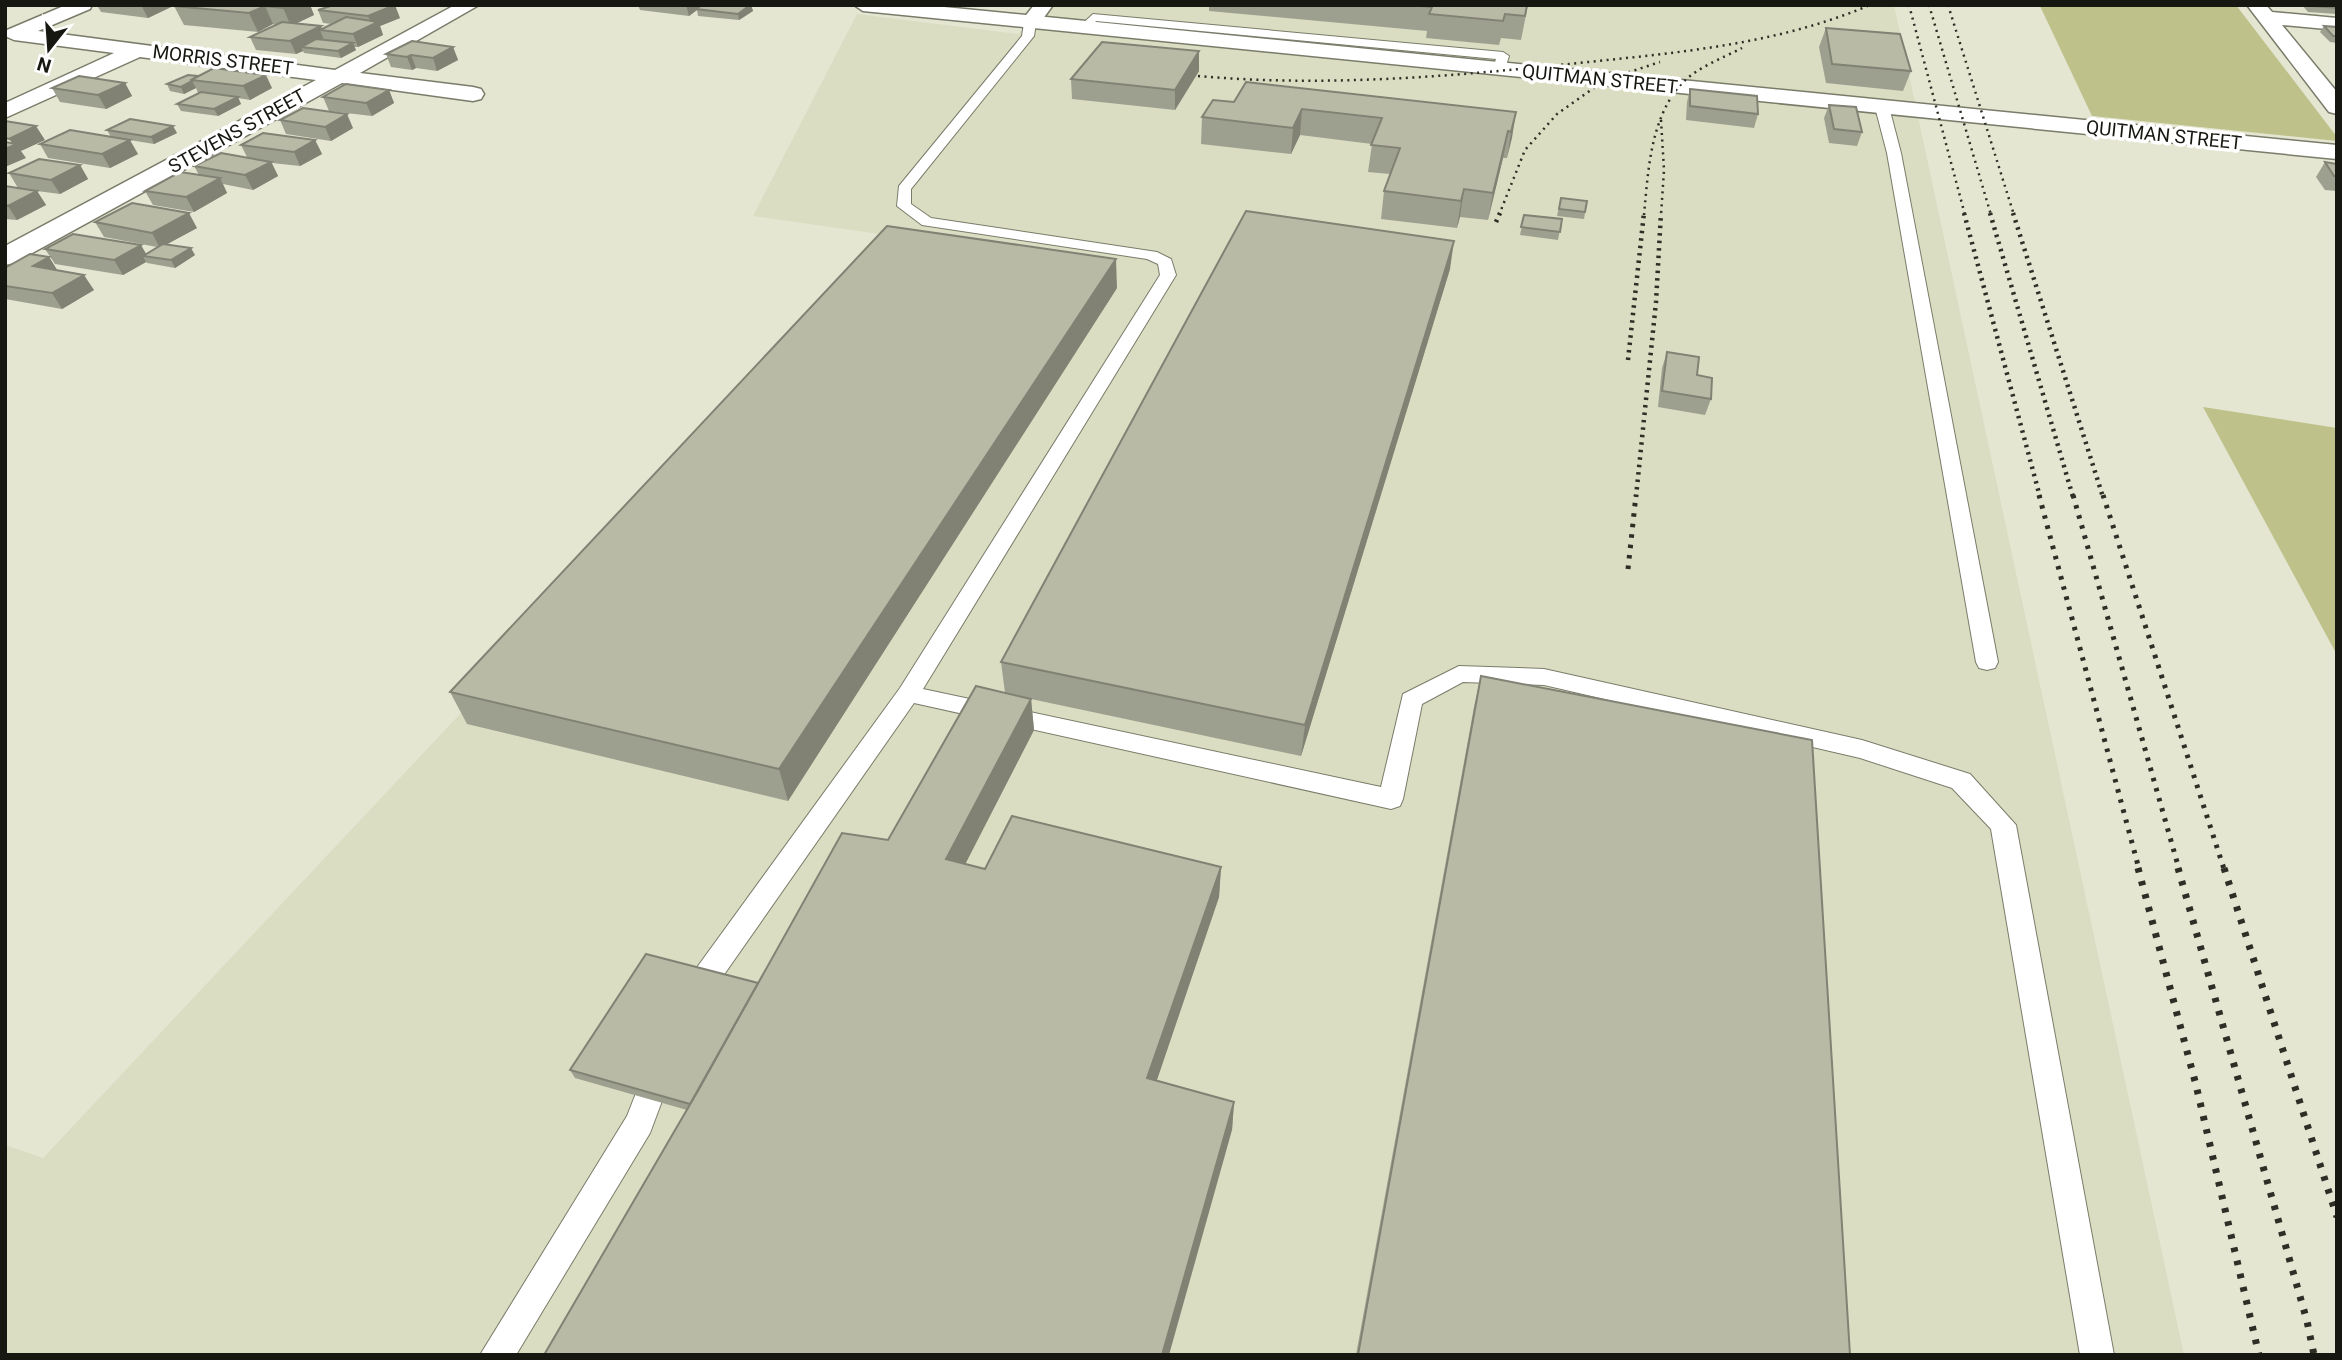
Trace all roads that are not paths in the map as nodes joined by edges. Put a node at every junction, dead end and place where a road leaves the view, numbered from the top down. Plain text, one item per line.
1 (83, 5) edge
2 (470, 5) edge
3 (863, 5) edge
4 (1044, 5) edge
5 (2260, 11) edge
6 (1030, 23) junction
7 (2337, 24) edge
8 (10, 36) edge
9 (138, 50) junction
10 (341, 75) junction
11 (473, 94) dead end
12 (1882, 107) junction
13 (2337, 107) edge
14 (5, 111) edge
15 (2337, 152) edge
16 (5, 257) edge
17 (1987, 662) dead end
18 (908, 694) junction
19 (679, 1015) edge
20 (666, 1051) edge
21 (497, 1355) edge
22 (2097, 1355) edge

1 - 8 street
2 - 10 street, STEVENS STREET
3 - 6 street, QUITMAN STREET
4 - 6 street
5 - 7 street
5 - 13 street
6 - 12 street, QUITMAN STREET
6 - 18 lane
8 - 9 street, MORRIS STREET
9 - 10 street, MORRIS STREET
9 - 14 street
10 - 11 street, MORRIS STREET
10 - 16 street, STEVENS STREET
12 - 15 street, QUITMAN STREET
12 - 17 lane
18 - 19 lane
18 - 22 lane
20 - 21 lane

